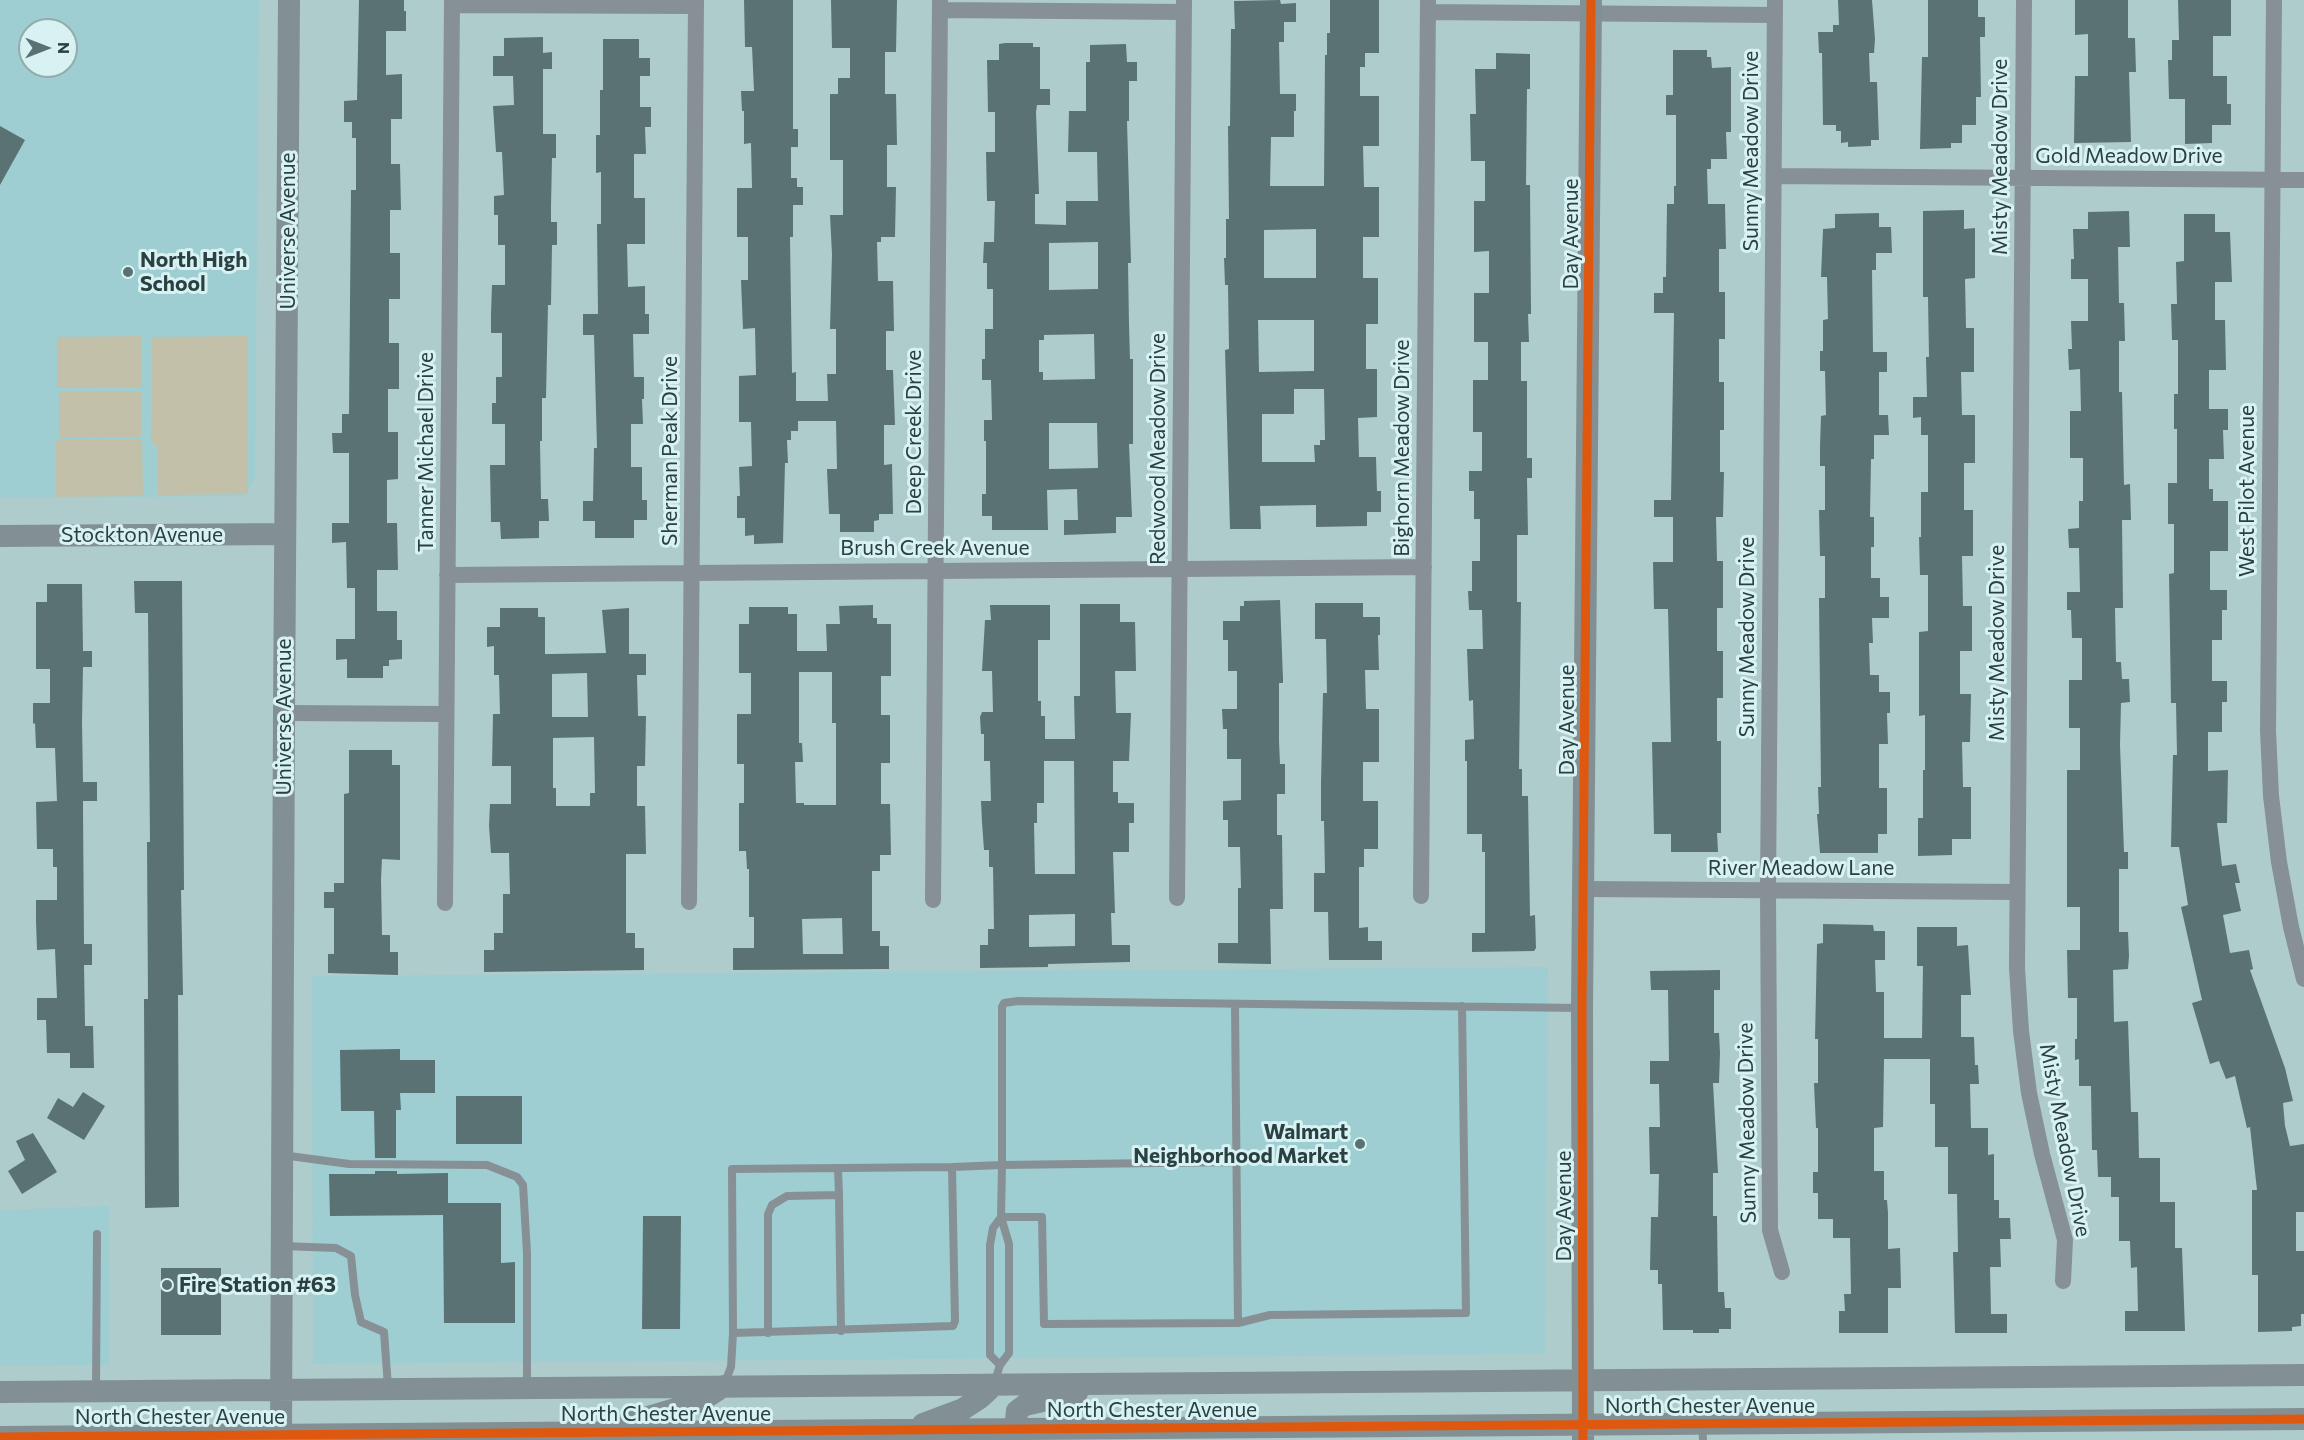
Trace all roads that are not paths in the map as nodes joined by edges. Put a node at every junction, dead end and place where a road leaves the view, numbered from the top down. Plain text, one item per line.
1 (290, 0) edge
2 (2024, 0) edge
3 (2274, 0) edge
4 (452, 2) edge
5 (696, 3) edge
6 (940, 5) edge
7 (1184, 6) edge
8 (1428, 6) edge
9 (1591, 7) edge
10 (1775, 8) edge
11 (1774, 176) junction
12 (2023, 178) junction
13 (2272, 180) junction
14 (2304, 180) edge
15 (285, 534) junction
16 (0, 536) edge
17 (1424, 567) junction
18 (1180, 569) junction
19 (936, 571) junction
20 (691, 573) junction
21 (447, 575) junction
22 (284, 713) junction
23 (446, 714) junction
24 (1584, 889) junction
25 (1768, 890) junction
26 (2017, 892) junction
27 (1421, 896) dead end
28 (1177, 898) dead end
29 (933, 900) dead end
30 (689, 902) dead end
31 (445, 903) dead end
32 (2304, 979) edge
33 (1234, 1005) junction
34 (1462, 1006) junction
35 (1582, 1008) junction
36 (282, 1155) junction
37 (1236, 1162) junction
38 (1002, 1165) junction
39 (952, 1167) junction
40 (838, 1168) junction
41 (839, 1195) junction
42 (1001, 1216) junction
43 (97, 1234) dead end
44 (281, 1246) junction
45 (1782, 1272) dead end
46 (2063, 1281) dead end
47 (1238, 1323) junction
48 (841, 1331) junction
49 (733, 1333) junction
50 (768, 1333) junction
51 (997, 1375) junction
52 (2304, 1375) edge
53 (1582, 1380) junction
54 (1119, 1383) junction
55 (724, 1386) junction
56 (527, 1388) junction
57 (388, 1389) junction
58 (281, 1390) junction
59 (0, 1392) edge
60 (96, 1392) junction
61 (2304, 1419) edge
62 (907, 1430) junction
63 (596, 1432) junction
64 (1583, 1432) edge
65 (1703, 1432) edge
66 (1001, 1433) edge
67 (1043, 1434) edge
68 (281, 1435) junction
69 (0, 1437) edge
70 (91, 1438) edge

1 - 15 main road, Universe Avenue
2 - 12 street, Misty Meadow Drive
3 - 13 street, West Pilot Avenue
4 - 5 street
4 - 21 street, Tanner Michael Drive
5 - 20 street, Sherman Peak Drive
6 - 7 street
6 - 19 street, Deep Creek Drive
7 - 18 street, Redwood Meadow Drive
8 - 9 street
8 - 17 street, Bighorn Meadow Drive
9 - 10 street
9 - 24 main road, Day Avenue
10 - 11 street, Sunny Meadow Drive
11 - 12 street, Gold Meadow Drive
11 - 25 street, Sunny Meadow Drive
12 - 13 street, Gold Meadow Drive
12 - 26 street, Misty Meadow Drive
13 - 14 street, Gold Meadow Drive
13 - 32 street, West Pilot Avenue
15 - 16 main road, Stockton Avenue
15 - 22 main road, Universe Avenue
17 - 18 street, Brush Creek Avenue
17 - 27 street, Bighorn Meadow Drive
18 - 19 street, Brush Creek Avenue
18 - 28 street, Redwood Meadow Drive
19 - 20 street, Brush Creek Avenue
19 - 29 street, Deep Creek Drive
20 - 21 street, Brush Creek Avenue
20 - 30 street, Sherman Peak Drive
21 - 23 street, Tanner Michael Drive
22 - 23 street
22 - 36 main road, Universe Avenue
23 - 31 street, Tanner Michael Drive
24 - 25 street, River Meadow Lane
24 - 35 main road, Day Avenue
25 - 26 street, River Meadow Lane
25 - 45 street, Sunny Meadow Drive
26 - 46 street, Misty Meadow Drive
33 - 34 lane
33 - 37 lane
33 - 38 lane
34 - 35 lane
34 - 47 lane
35 - 53 main road, Day Avenue
36 - 44 main road, Universe Avenue
36 - 56 lane
37 - 38 lane
37 - 47 lane
38 - 39 lane
38 - 42 lane
39 - 40 lane
39 - 48 lane
40 - 41 lane
40 - 49 lane
41 - 48 lane
41 - 50 lane
42 - 47 lane
42 - 51 lane
42 - 51 lane
43 - 60 lane
44 - 57 lane
44 - 58 main road, Universe Avenue
48 - 50 lane
49 - 50 lane
49 - 55 lane
51 - 54 main road, North Chester Avenue
51 - 55 main road, North Chester Avenue
51 - 62 main road
52 - 53 main road, North Chester Avenue
53 - 54 main road, North Chester Avenue
53 - 64 main road, Day Avenue
54 - 66 main road
55 - 56 main road, North Chester Avenue
55 - 63 main road
56 - 57 main road, North Chester Avenue
57 - 58 main road, North Chester Avenue
58 - 60 main road, North Chester Avenue
58 - 68 main road, Universe Avenue
59 - 60 main road, North Chester Avenue
61 - 65 main road, North Chester Avenue
62 - 63 main road, North Chester Avenue
62 - 66 main road, North Chester Avenue
63 - 68 main road, North Chester Avenue
64 - 65 main road, North Chester Avenue
64 - 67 main road, North Chester Avenue
66 - 67 main road, North Chester Avenue
68 - 70 main road, North Chester Avenue
69 - 70 main road, North Chester Avenue

